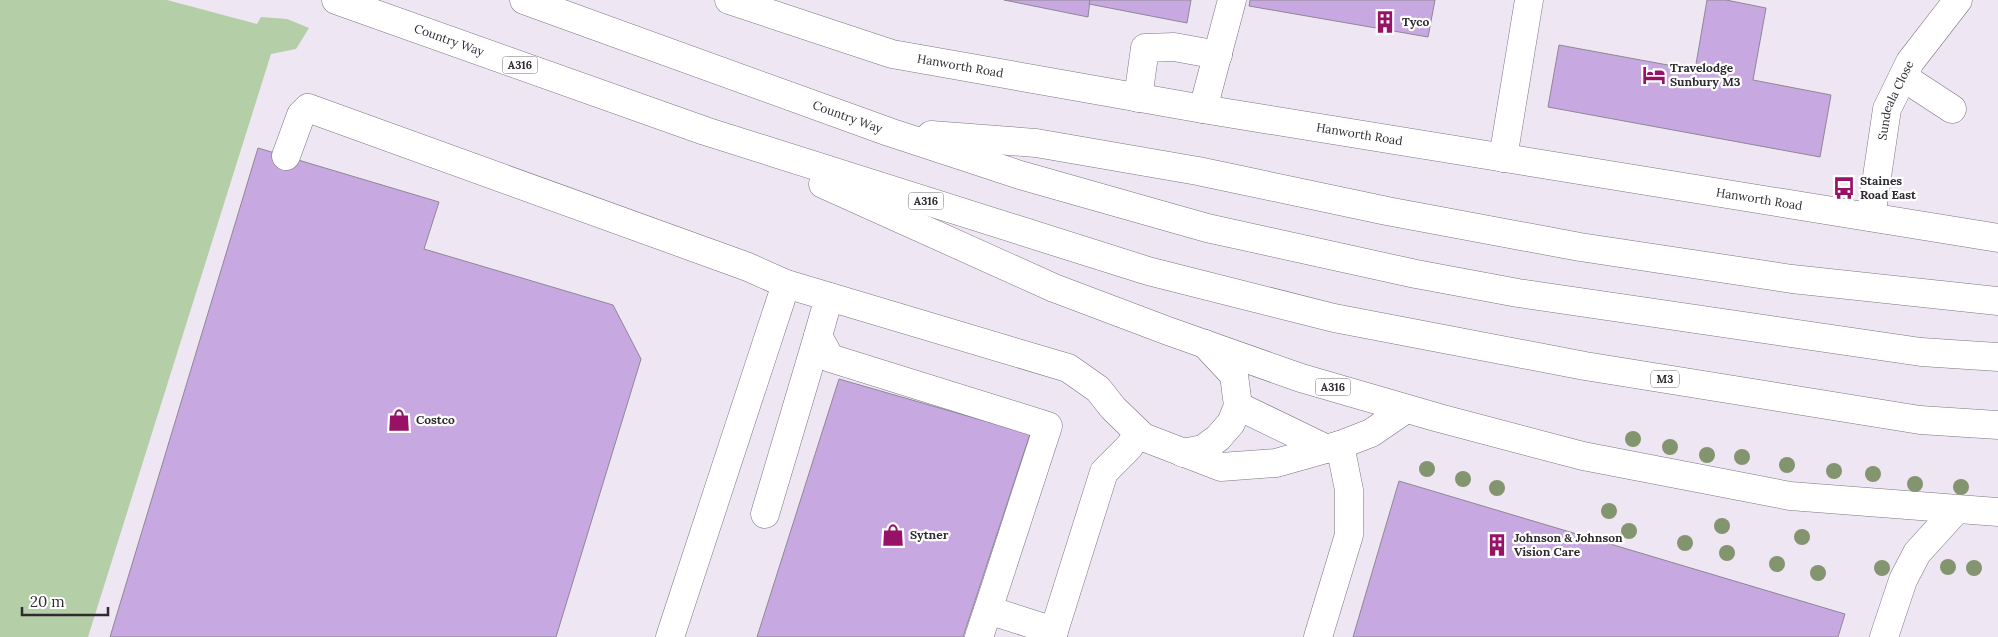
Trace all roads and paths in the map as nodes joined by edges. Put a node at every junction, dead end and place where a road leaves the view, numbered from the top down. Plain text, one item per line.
1 (336, 0) edge
2 (524, 0) edge
3 (729, 0) edge
4 (1232, 0) edge
5 (1529, 0) edge
6 (1958, 0) edge
7 (1218, 55) junction
8 (1903, 77) junction
9 (1138, 98) junction
10 (1203, 109) junction
11 (1952, 109) dead end
12 (705, 131) junction
13 (890, 132) junction
14 (286, 156) dead end
15 (1503, 158) junction
16 (1871, 217) junction
17 (1998, 238) edge
18 (786, 284) junction
19 (829, 297) junction
20 (1998, 301) edge
21 (1334, 318) joint
22 (818, 336) junction
23 (1205, 344) junction
24 (1998, 357) edge
25 (1238, 406) junction
26 (1406, 409) junction
27 (1998, 425) edge
28 (1138, 434) junction
29 (1333, 447) junction
30 (1183, 453) junction
31 (1956, 510) junction
32 (1998, 512) edge
33 (766, 514) dead end
34 (988, 610) junction
35 (1053, 634) edge
36 (670, 637) edge
37 (978, 637) edge
38 (1318, 637) edge
39 (1884, 637) edge

1 - 12 main road, Country Way / A316
2 - 13 main road, Country Way
3 - 9 main road, Hanworth Road
4 - 7 main road
5 - 15 main road
6 - 8 main road, Sundeala Close
7 - 9 main road
7 - 10 main road
8 - 11 main road
8 - 16 main road, Sundeala Close
9 - 10 main road, Hanworth Road
10 - 15 main road, Hanworth Road
12 - 21 main road, A316
12 - 23 main road, A316
13 - 20 main road
13 - 24 main road
14 - 18 main road
15 - 16 main road, Hanworth Road
16 - 17 main road, Hanworth Road
18 - 19 main road
18 - 36 main road
19 - 22 main road
19 - 28 main road
21 - 27 main road, M3
22 - 33 main road
22 - 34 main road
23 - 25 main road
23 - 26 main road, A316
25 - 29 main road
25 - 30 main road
26 - 29 main road
26 - 31 main road, A316
28 - 30 main road
28 - 35 main road
29 - 30 main road
29 - 38 main road
31 - 32 main road, A316
31 - 39 main road
34 - 35 main road
34 - 37 main road

